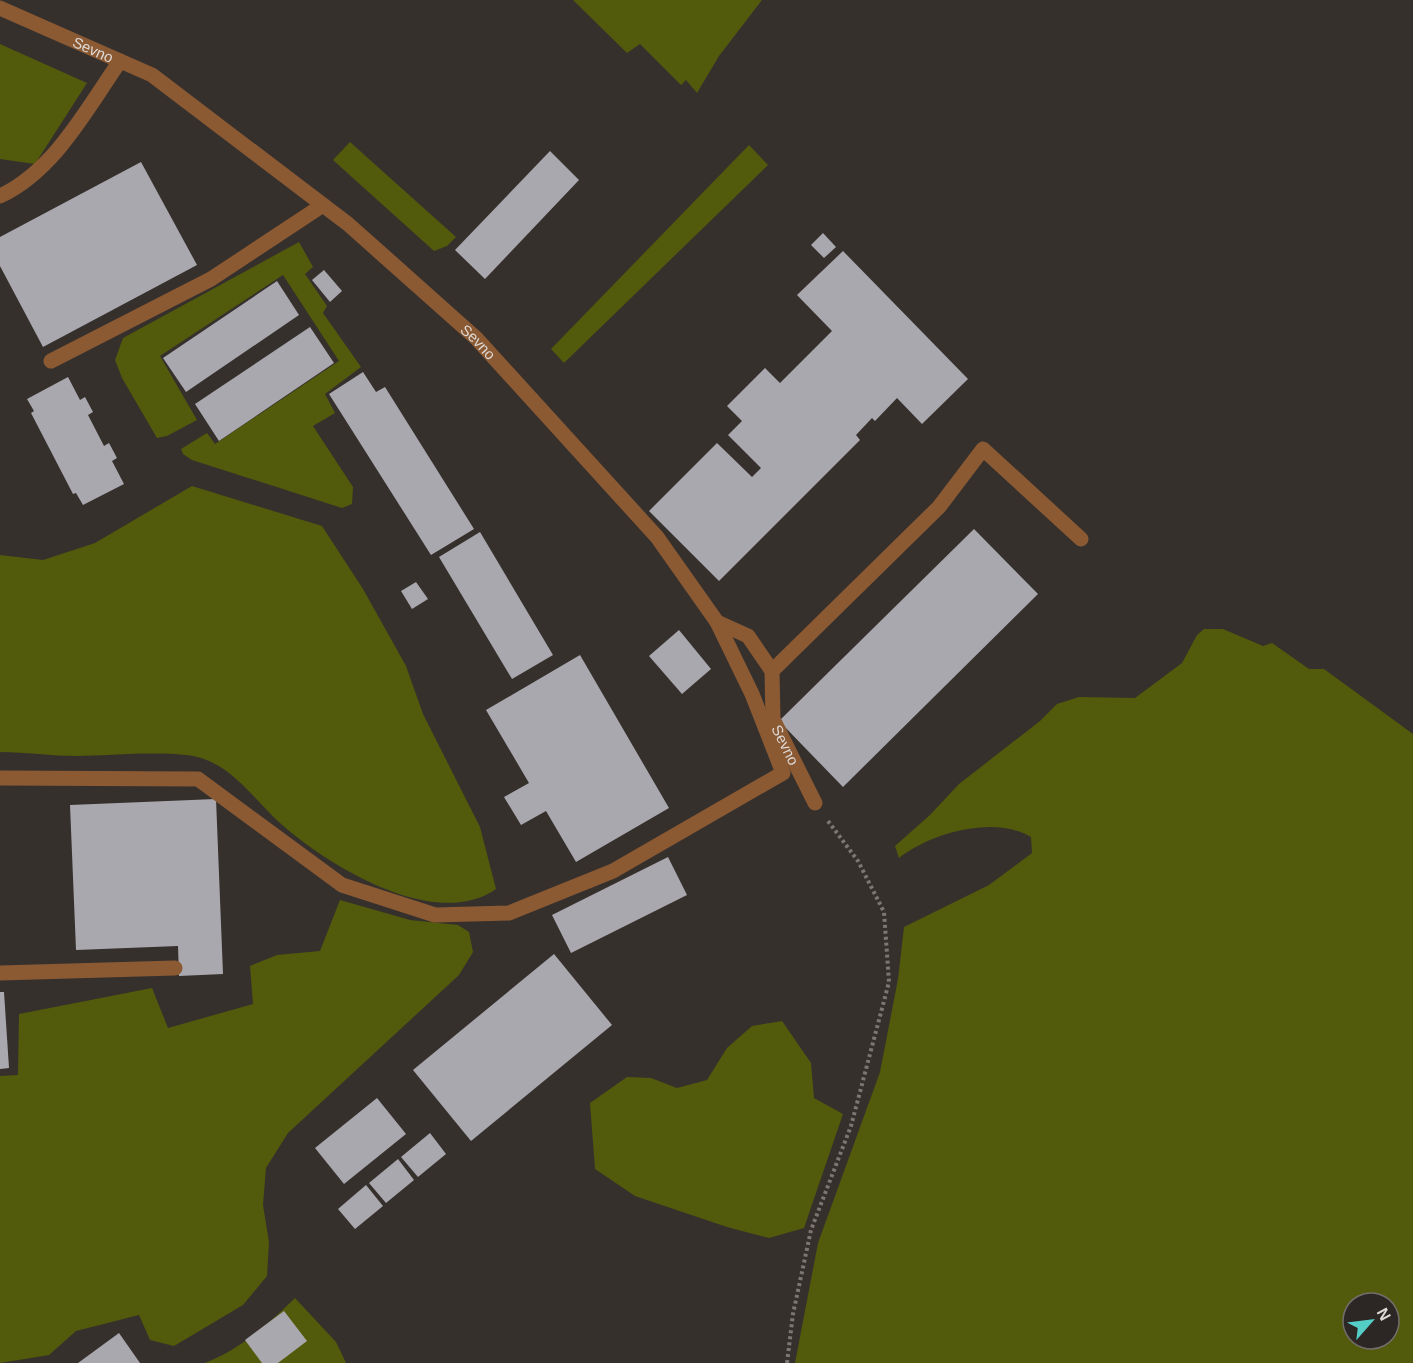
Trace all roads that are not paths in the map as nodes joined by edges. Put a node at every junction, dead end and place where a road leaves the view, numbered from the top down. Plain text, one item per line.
1 (0, 8) edge
2 (120, 61) junction
3 (0, 196) edge
4 (323, 205) junction
5 (51, 360) dead end
6 (1082, 538) dead end
7 (717, 622) junction
8 (772, 671) junction
9 (0, 778) edge
10 (815, 803) road end
11 (175, 968) dead end
12 (0, 973) edge

1 - 2 lane, Sevno
2 - 3 lane
2 - 4 lane, Sevno
4 - 5 lane
4 - 7 lane, Sevno
6 - 8 lane
7 - 8 lane, Sevno
7 - 9 lane
8 - 10 lane, Sevno
11 - 12 lane

